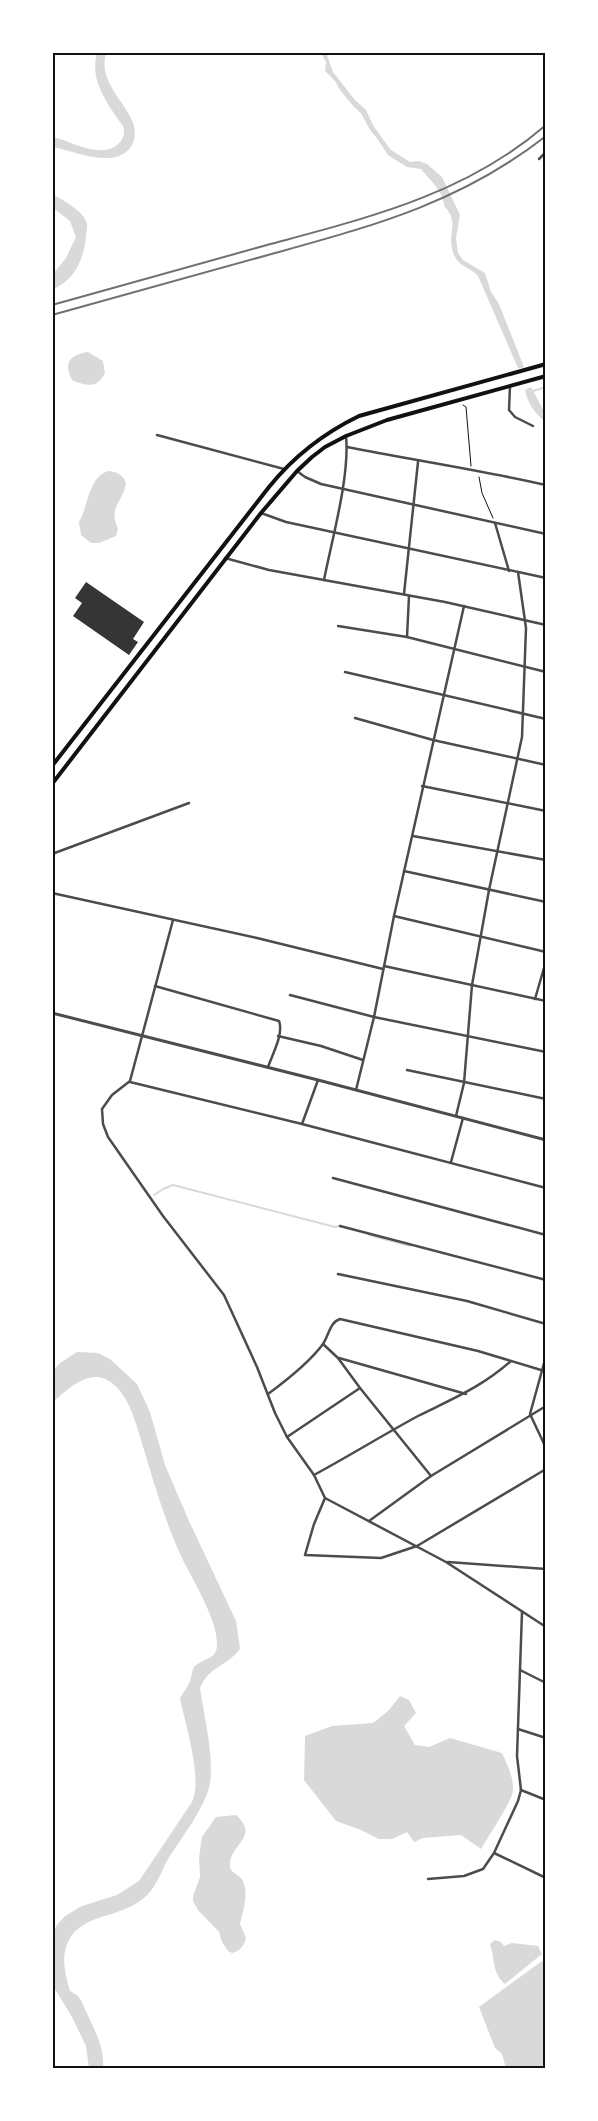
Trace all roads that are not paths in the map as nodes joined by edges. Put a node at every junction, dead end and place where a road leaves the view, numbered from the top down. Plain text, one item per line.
1 (546, 152) edge
2 (539, 159) dead end
3 (546, 364) edge
4 (546, 376) edge
5 (510, 386) junction
6 (533, 426) dead end
7 (156, 435) dead end
8 (346, 436) junction
9 (347, 447) junction
10 (418, 461) junction
11 (284, 469) junction
12 (297, 471) junction
13 (546, 485) edge
14 (342, 489) junction
15 (415, 504) junction
16 (261, 513) junction
17 (495, 523) junction
18 (334, 532) junction
19 (546, 534) edge
20 (409, 547) junction
21 (226, 558) junction
22 (509, 571) junction
23 (518, 572) junction
24 (546, 578) edge
25 (324, 580) junction
26 (404, 594) junction
27 (185, 596) junction
28 (409, 596) junction
29 (193, 603) junction
30 (464, 606) junction
31 (174, 609) junction
32 (183, 616) junction
33 (524, 620) junction
34 (546, 625) edge
35 (338, 626) dead end
36 (407, 637) junction
37 (453, 649) junction
38 (525, 667) junction
39 (345, 672) dead end
40 (546, 672) edge
41 (444, 694) junction
42 (524, 714) junction
43 (355, 718) dead end
44 (546, 719) edge
45 (433, 740) junction
46 (516, 758) junction
47 (546, 765) edge
48 (52, 766) edge
49 (52, 784) edge
50 (422, 786) junction
51 (190, 802) dead end
52 (508, 804) junction
53 (546, 812) edge
54 (413, 836) junction
55 (498, 850) junction
56 (52, 854) edge
57 (546, 860) edge
58 (404, 871) junction
59 (489, 890) junction
60 (52, 894) edge
61 (546, 902) edge
62 (394, 916) junction
63 (173, 920) junction
64 (480, 937) junction
65 (546, 952) edge
66 (546, 961) edge
67 (383, 968) junction
68 (472, 985) junction
69 (155, 986) junction
70 (290, 994) dead end
71 (535, 999) junction
72 (546, 1001) edge
73 (52, 1013) edge
74 (374, 1017) junction
75 (142, 1035) junction
76 (278, 1036) junction
77 (466, 1036) junction
78 (546, 1052) edge
79 (364, 1060) junction
80 (268, 1067) junction
81 (407, 1070) dead end
82 (318, 1080) junction
83 (130, 1082) junction
84 (464, 1083) junction
85 (356, 1090) junction
86 (546, 1099) edge
87 (456, 1116) junction
88 (463, 1118) junction
89 (302, 1124) junction
90 (546, 1140) edge
91 (451, 1162) junction
92 (332, 1178) dead end
93 (546, 1188) edge
94 (340, 1226) dead end
95 (546, 1235) edge
96 (338, 1274) dead end
97 (546, 1280) edge
98 (546, 1324) edge
99 (323, 1344) junction
100 (546, 1356) edge
101 (338, 1358) junction
102 (512, 1361) junction
103 (541, 1370) junction
104 (360, 1388) junction
105 (268, 1394) junction
106 (466, 1394) junction
107 (546, 1406) edge
108 (530, 1414) junction
109 (394, 1429) junction
110 (287, 1437) junction
111 (546, 1448) edge
112 (546, 1469) edge
113 (314, 1476) junction
114 (431, 1476) junction
115 (325, 1498) junction
116 (368, 1521) junction
117 (417, 1546) junction
118 (446, 1562) junction
119 (546, 1570) edge
120 (522, 1612) junction
121 (546, 1627) edge
122 (520, 1670) junction
123 (546, 1683) edge
124 (518, 1729) junction
125 (546, 1738) edge
126 (522, 1790) junction
127 (546, 1800) edge
128 (494, 1853) junction
129 (546, 1878) edge
130 (428, 1879) dead end

1 - 2 street
3 - 11 main road
4 - 5 main road
5 - 6 street
5 - 8 main road
7 - 11 street
8 - 9 street
8 - 12 main road
9 - 10 street
9 - 14 street
10 - 13 street
10 - 15 street
11 - 27 main road
12 - 14 street
12 - 16 main road
14 - 15 street
14 - 18 street
15 - 17 street
15 - 20 street
16 - 18 street
16 - 21 main road
17 - 19 street
17 - 22 street
18 - 20 street
18 - 25 street
20 - 22 street
20 - 26 street
21 - 25 street
21 - 29 main road
22 - 23 street
23 - 24 street
23 - 33 street
25 - 26 street
26 - 28 street
27 - 29 main road
27 - 31 main road
28 - 30 street
28 - 36 street
29 - 32 main road
30 - 33 street
30 - 37 street
31 - 32 main road
31 - 48 main road
32 - 49 main road
33 - 34 street
33 - 38 street
35 - 36 street
36 - 37 street
37 - 38 street
37 - 41 street
38 - 40 street
38 - 42 street
39 - 41 street
41 - 42 street
41 - 45 street
42 - 44 street
42 - 46 street
43 - 45 street
45 - 46 street
45 - 50 street
46 - 47 street
46 - 52 street
50 - 52 street
50 - 54 street
51 - 56 street
52 - 53 street
52 - 55 street
54 - 55 street
54 - 58 street
55 - 57 street
55 - 59 street
58 - 59 street
58 - 62 street
59 - 61 street
59 - 64 street
60 - 63 street
62 - 64 street
62 - 67 street
63 - 67 street
63 - 69 street
64 - 65 street
64 - 68 street
66 - 71 street
67 - 68 street
67 - 74 street
68 - 71 street
68 - 77 street
69 - 75 street
69 - 76 street
70 - 74 street
71 - 72 street
73 - 75 street
74 - 77 street
74 - 79 street
75 - 80 street
75 - 83 street
76 - 79 street
76 - 80 street
77 - 78 street
77 - 84 street
79 - 85 street
80 - 82 street
81 - 84 street
82 - 85 street
82 - 89 street
83 - 89 street
83 - 105 street
84 - 86 street
84 - 87 street
85 - 87 street
87 - 88 street
88 - 90 street
88 - 91 street
89 - 91 street
91 - 93 street
92 - 95 street
94 - 97 street
96 - 98 street
99 - 101 street
99 - 102 street
99 - 105 street
100 - 103 street
101 - 104 street
101 - 106 street
102 - 103 street
102 - 106 street
103 - 108 street
104 - 109 street
104 - 110 street
105 - 110 street
106 - 109 street
107 - 108 street
108 - 111 street
108 - 114 street
109 - 113 street
109 - 114 street
110 - 113 street
112 - 117 street
113 - 115 street
114 - 116 street
115 - 116 street
115 - 117 street
116 - 117 street
117 - 118 street
118 - 119 street
118 - 120 street
120 - 121 street
120 - 122 street
122 - 123 street
122 - 124 street
124 - 125 street
124 - 126 street
126 - 127 street
126 - 128 street
128 - 129 street
128 - 130 street

